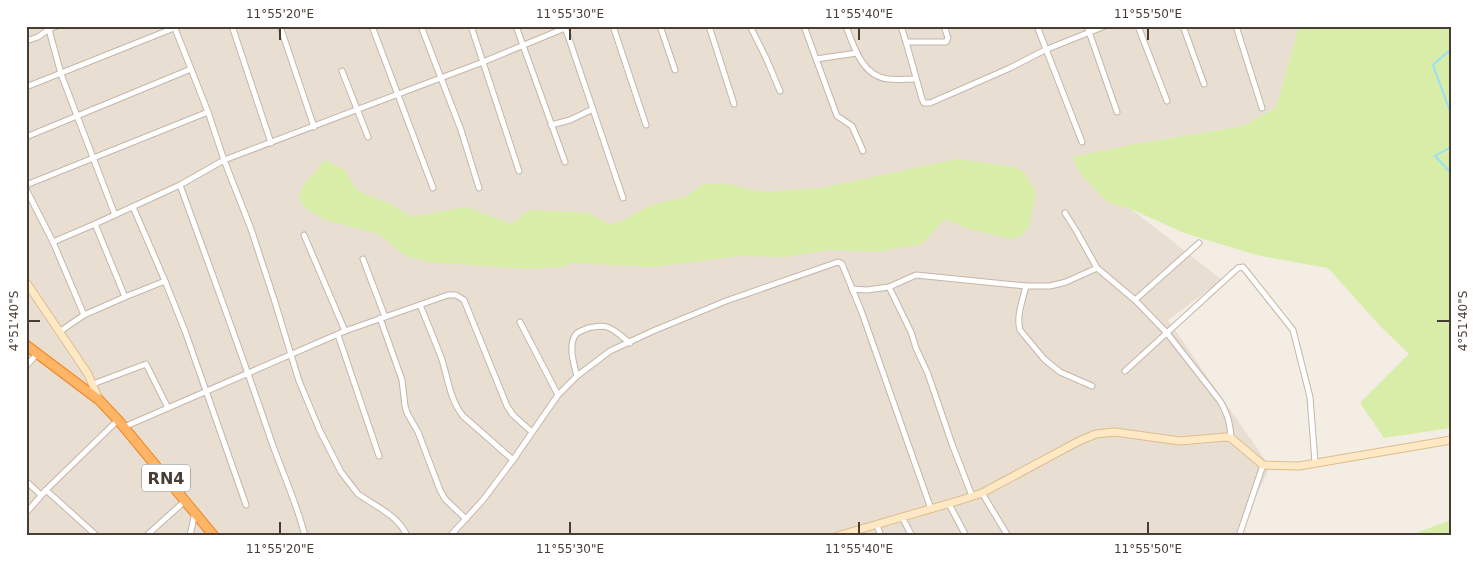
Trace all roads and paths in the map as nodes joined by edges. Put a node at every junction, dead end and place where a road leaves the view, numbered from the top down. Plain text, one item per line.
1 (56, 26) edge
2 (232, 26) edge
3 (280, 26) edge
4 (372, 26) edge
5 (422, 26) edge
6 (471, 26) edge
7 (516, 26) edge
8 (613, 26) edge
9 (660, 26) edge
10 (709, 26) edge
11 (750, 26) edge
12 (804, 26) edge
13 (846, 26) edge
14 (901, 26) edge
15 (944, 26) edge
16 (1037, 26) edge
17 (1105, 26) edge
18 (1138, 26) edge
19 (1183, 26) edge
20 (1236, 26) edge
21 (174, 27) edge
22 (567, 27) edge
23 (48, 28) edge
24 (1088, 29) edge
25 (26, 41) edge
26 (906, 42) junction
27 (523, 46) junction
28 (1045, 50) junction
29 (857, 53) junction
30 (816, 59) junction
31 (483, 62) junction
32 (191, 69) junction
33 (675, 70) dead end
34 (342, 71) dead end
35 (61, 74) junction
36 (441, 78) junction
37 (915, 78) junction
38 (1204, 84) dead end
39 (26, 87) edge
40 (780, 91) dead end
41 (398, 94) junction
42 (1167, 101) dead end
43 (734, 104) dead end
44 (1262, 108) dead end
45 (593, 109) junction
46 (356, 110) junction
47 (208, 112) junction
48 (1117, 112) dead end
49 (77, 116) junction
50 (551, 125) junction
51 (646, 125) dead end
52 (314, 127) junction
53 (26, 137) edge
54 (368, 137) dead end
55 (1082, 142) dead end
56 (272, 143) junction
57 (863, 151) dead end
58 (94, 158) junction
59 (224, 160) junction
60 (565, 162) dead end
61 (519, 171) dead end
62 (180, 186) junction
63 (26, 187) edge
64 (433, 188) dead end
65 (479, 188) dead end
66 (623, 198) dead end
67 (134, 207) junction
68 (1065, 213) dead end
69 (115, 215) junction
70 (95, 224) junction
71 (304, 236) dead end
72 (53, 242) junction
73 (1199, 243) dead end
74 (363, 259) dead end
75 (1096, 268) junction
76 (165, 281) junction
77 (26, 282) edge
78 (888, 286) junction
79 (1026, 286) junction
80 (852, 289) junction
81 (125, 297) junction
82 (1135, 300) junction
83 (420, 305) junction
84 (84, 315) junction
85 (382, 318) junction
86 (520, 322) dead end
87 (345, 331) junction
88 (59, 332) junction
89 (1166, 333) junction
90 (338, 335) junction
91 (630, 343) junction
92 (26, 345) edge
93 (37, 354) junction
94 (292, 355) junction
95 (26, 366) edge
96 (1125, 371) dead end
97 (248, 373) junction
98 (577, 376) junction
99 (93, 384) junction
100 (1092, 386) dead end
101 (206, 392) junction
102 (558, 395) junction
103 (99, 400) junction
104 (168, 408) junction
105 (121, 424) junction
106 (532, 432) junction
107 (1231, 438) junction
108 (1451, 440) edge
109 (379, 456) dead end
110 (513, 460) junction
111 (1315, 463) junction
112 (1263, 466) junction
113 (26, 482) edge
114 (44, 493) junction
115 (982, 493) junction
116 (972, 496) junction
117 (186, 500) junction
118 (950, 504) junction
119 (246, 505) dead end
120 (931, 509) junction
121 (195, 512) junction
122 (26, 513) edge
123 (902, 517) junction
124 (466, 519) junction
125 (877, 525) junction
126 (97, 536) edge
127 (146, 536) edge
128 (190, 536) edge
129 (214, 536) edge
130 (305, 536) edge
131 (408, 536) edge
132 (450, 536) edge
133 (837, 536) edge
134 (881, 536) edge
135 (912, 536) edge
136 (966, 536) edge
137 (1008, 536) edge
138 (1239, 536) edge

1 - 23 street
2 - 56 street
3 - 52 street
4 - 41 street
5 - 36 street
6 - 31 street
7 - 27 street
8 - 51 street
9 - 33 street
10 - 43 street
11 - 40 street
12 - 30 street
13 - 29 street
14 - 26 street
15 - 26 street
16 - 28 street
17 - 24 street
18 - 42 street
19 - 38 street
20 - 44 street
21 - 32 street
21 - 35 street
22 - 27 street
22 - 45 street
23 - 25 street
23 - 35 street
24 - 28 street
24 - 48 street
26 - 37 street
27 - 31 street
27 - 50 street
28 - 37 street
28 - 55 street
29 - 30 street
29 - 37 street
30 - 57 street
31 - 36 street
31 - 61 street
32 - 47 street
32 - 49 street
34 - 46 street
35 - 39 street
35 - 49 street
36 - 41 street
36 - 65 street
41 - 46 street
41 - 64 street
45 - 50 street
45 - 66 street
46 - 52 street
46 - 54 street
47 - 58 street
47 - 59 street
49 - 53 street
49 - 58 street
50 - 60 street
52 - 56 street
56 - 59 street
58 - 63 street
58 - 69 street
59 - 62 street
59 - 94 street
62 - 67 street
62 - 97 street
63 - 72 street
67 - 69 street
67 - 76 street
68 - 75 street
69 - 70 street
70 - 72 street
70 - 81 street
71 - 87 street
72 - 84 street
73 - 82 street
74 - 85 street
75 - 79 street
75 - 82 street
76 - 81 street
76 - 101 street
77 - 88 street
78 - 79 street
78 - 80 street
78 - 116 street
79 - 100 street
80 - 91 street
80 - 120 street
81 - 84 street
82 - 89 street
83 - 85 street
83 - 106 street
83 - 110 street
84 - 88 street
85 - 87 street
85 - 124 street
86 - 102 street
87 - 90 street
88 - 99 street
89 - 96 street
89 - 107 street
89 - 111 street
90 - 94 street
90 - 109 street
91 - 98 street
91 - 98 street
92 - 93 highway, RN4
93 - 95 street
93 - 103 highway, RN4
94 - 97 street
94 - 131 street
97 - 101 street
97 - 130 street
98 - 102 street
99 - 103 street
99 - 104 street
101 - 104 street
101 - 119 street
102 - 106 street
103 - 105 highway, RN4
104 - 105 street
105 - 114 street
105 - 117 highway, RN4
106 - 110 street
107 - 112 street
107 - 115 street
108 - 111 street
110 - 124 street
111 - 112 street
112 - 138 street
113 - 114 street
114 - 122 street
114 - 126 street
115 - 116 street
115 - 137 street
116 - 118 street
117 - 121 highway, RN4
117 - 127 street
118 - 120 street
118 - 136 street
120 - 123 street
121 - 128 street
121 - 129 highway, RN4
123 - 125 street
123 - 135 street
124 - 132 street
125 - 133 street
125 - 134 street

